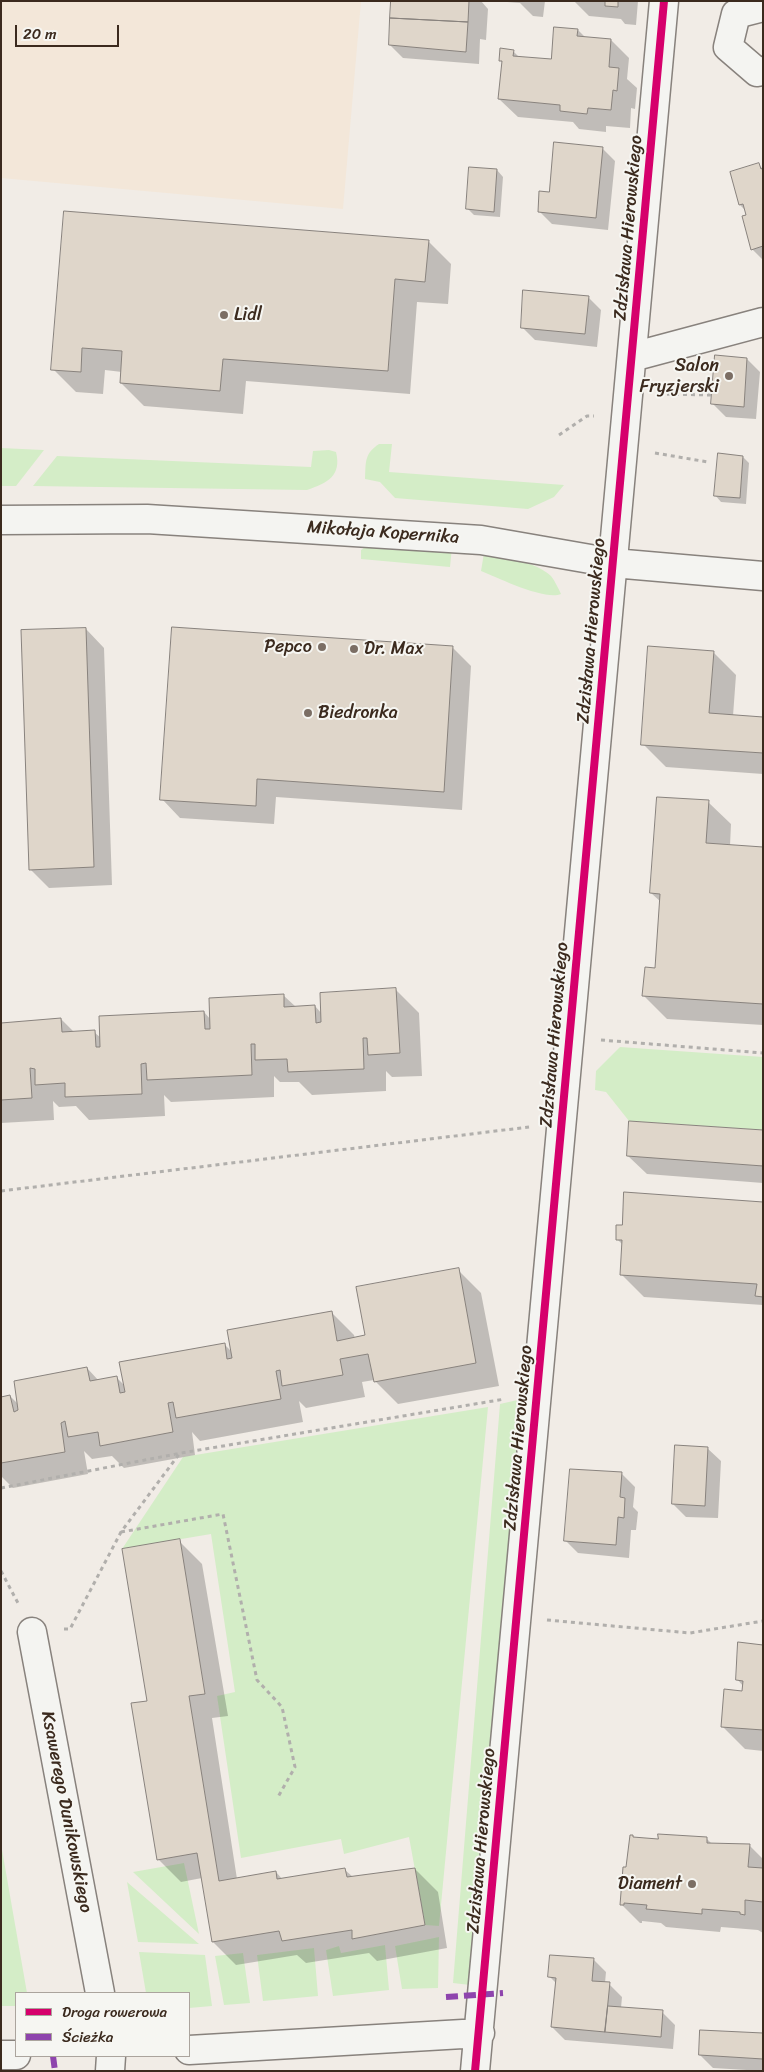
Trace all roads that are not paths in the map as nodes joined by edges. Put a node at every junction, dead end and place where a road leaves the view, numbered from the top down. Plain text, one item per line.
1 (664, 1) edge
2 (763, 6) edge
3 (763, 71) edge
4 (763, 322) edge
5 (632, 357) junction
6 (1, 520) edge
7 (613, 563) junction
8 (763, 576) edge
9 (32, 1632) road end
10 (100, 1992) edge
11 (480, 2033) junction
12 (190, 2050) edge
13 (1, 2055) edge
14 (15, 2055) edge
15 (111, 2057) edge
16 (110, 2071) edge
17 (476, 2071) edge

1 - 5 street, Zdzisława Hierowskiego
2 - 3 street
4 - 5 street
5 - 7 street, Zdzisława Hierowskiego
6 - 7 street, Mikołaja Kopernika
7 - 8 street, Mikołaja Kopernika
7 - 11 street, Zdzisława Hierowskiego
9 - 10 street, Ksawerego Dunikowskiego
11 - 12 street
11 - 17 street, Zdzisława Hierowskiego
13 - 14 street
15 - 16 street

